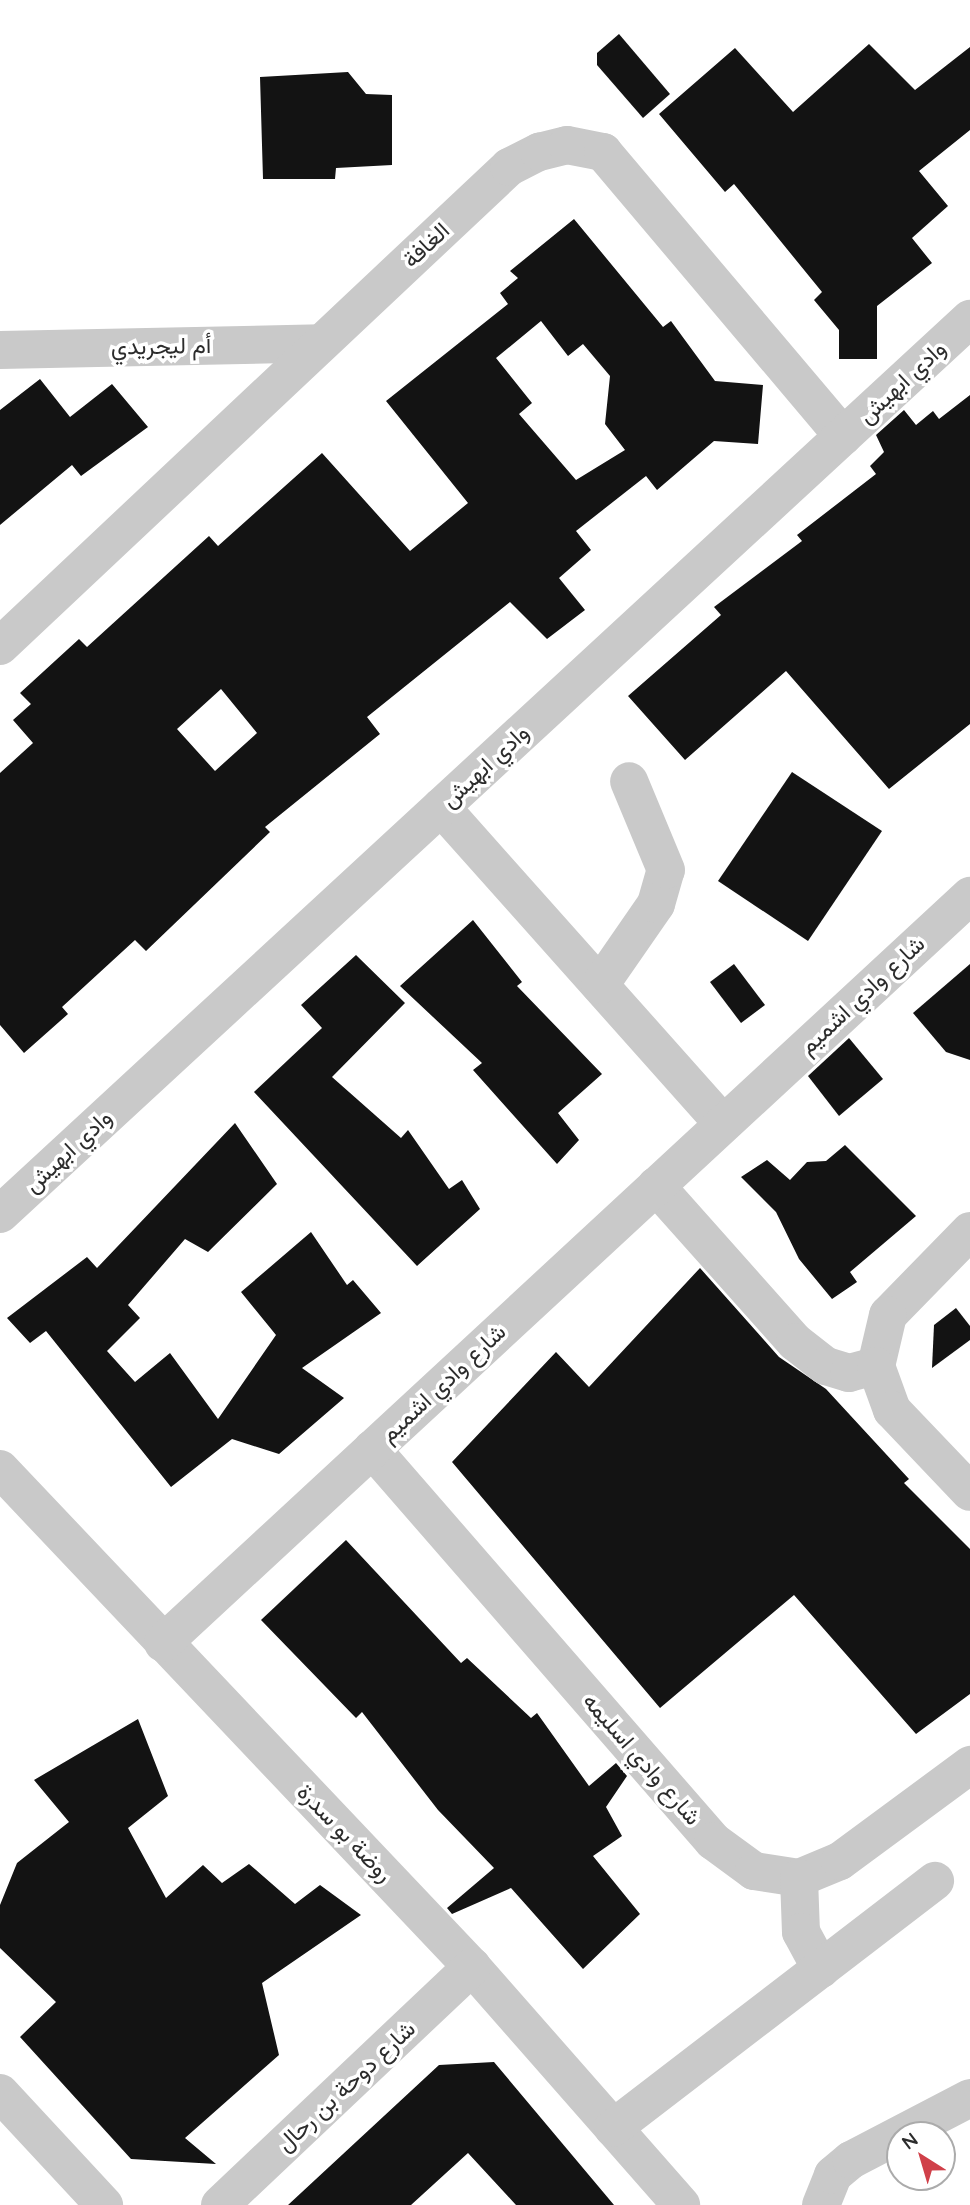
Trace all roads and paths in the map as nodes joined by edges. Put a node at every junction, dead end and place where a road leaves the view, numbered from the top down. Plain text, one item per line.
1 (970, 319) edge
2 (321, 343) junction
3 (0, 349) edge
4 (843, 436) junction
5 (0, 646) edge
6 (629, 781) dead end
7 (441, 807) junction
8 (970, 895) edge
9 (600, 985) junction
10 (723, 1124) junction
11 (656, 1186) junction
12 (0, 1214) edge
13 (970, 1231) edge
14 (876, 1366) junction
15 (372, 1449) junction
16 (0, 1469) edge
17 (970, 1492) edge
18 (163, 1643) junction
19 (970, 1765) edge
20 (799, 1878) junction
21 (935, 1881) dead end
22 (472, 1967) junction
23 (821, 1969) junction
24 (0, 2093) edge
25 (970, 2098) edge
26 (613, 2128) junction
27 (104, 2205) edge
28 (220, 2205) edge
29 (681, 2205) edge
30 (821, 2205) edge

1 - 4 street, وادي ابهيش
2 - 3 street, أم ليجريدي
2 - 4 street, الغافة
2 - 5 street, الغافة
4 - 7 street, وادي ابهيش
6 - 9 street
7 - 9 street
7 - 12 street, وادي ابهيش
8 - 10 street, شارع وادي اشميم
9 - 10 street
10 - 11 street, شارع وادي اشميم
11 - 14 street
11 - 15 street, شارع وادي اشميم
13 - 14 street
14 - 17 street
15 - 18 street, شارع وادي اشميم
15 - 20 street, شارع وادي اسليمه
16 - 18 street, روضة بو سدرة
18 - 22 street, روضة بو سدرة
19 - 20 street
20 - 23 street
21 - 23 street
22 - 26 street, روضة بو سدرة
22 - 28 street, شارع دوحة بن رحال
23 - 26 street
24 - 27 street
25 - 30 street
26 - 29 street, روضة بو سدرة

